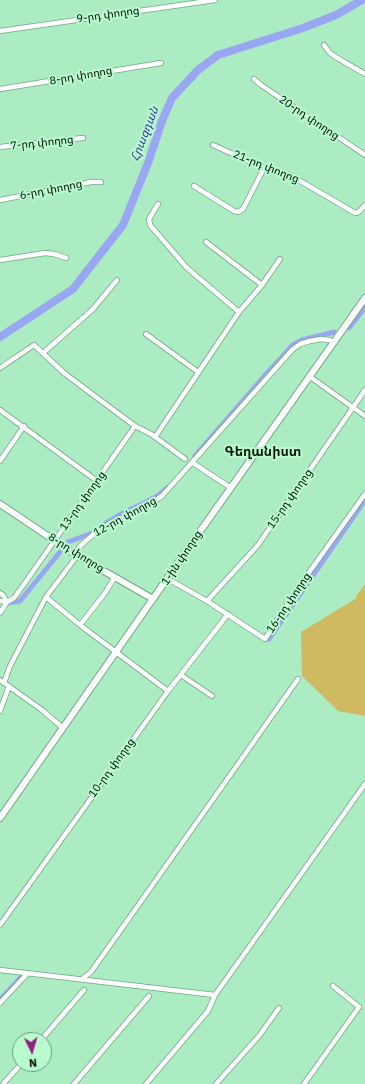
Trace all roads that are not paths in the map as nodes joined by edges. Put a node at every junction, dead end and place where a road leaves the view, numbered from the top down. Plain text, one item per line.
1 (215, 0) edge
2 (0, 31) edge
3 (324, 45) dead end
4 (161, 63) dead end
5 (365, 74) edge
6 (254, 79) dead end
7 (0, 89) edge
8 (84, 138) dead end
9 (213, 145) dead end
10 (0, 148) edge
11 (365, 155) edge
12 (264, 168) junction
13 (101, 182) dead end
14 (194, 186) dead end
15 (0, 200) edge
16 (158, 204) dead end
17 (365, 205) edge
18 (206, 242) dead end
19 (66, 258) dead end
20 (280, 259) dead end
21 (0, 260) edge
22 (117, 280) dead end
23 (262, 285) junction
24 (365, 298) edge
25 (239, 312) junction
26 (146, 334) dead end
27 (334, 342) junction
28 (43, 353) junction
29 (0, 368) edge
30 (198, 372) junction
31 (309, 376) junction
32 (365, 390) edge
33 (353, 407) junction
34 (0, 410) edge
35 (365, 416) edge
36 (24, 426) junction
37 (135, 426) junction
38 (155, 437) junction
39 (185, 459) dead end
40 (0, 461) edge
41 (193, 463) junction
42 (97, 481) junction
43 (231, 488) junction
44 (365, 494) edge
45 (0, 504) edge
46 (54, 541) junction
47 (76, 555) junction
48 (115, 577) junction
49 (168, 579) junction
50 (0, 593) edge
51 (46, 597) junction
52 (153, 599) junction
53 (0, 601) edge
54 (207, 601) junction
55 (7, 602) junction
56 (0, 613) edge
57 (228, 614) junction
58 (80, 625) junction
59 (116, 652) junction
60 (181, 675) junction
61 (298, 679) dead end
62 (2, 682) edge
63 (9, 686) junction
64 (168, 692) junction
65 (212, 696) dead end
66 (0, 711) edge
67 (63, 728) junction
68 (365, 784) edge
69 (0, 818) edge
70 (0, 925) edge
71 (0, 970) edge
72 (26, 974) junction
73 (82, 979) junction
74 (333, 986) dead end
75 (84, 990) dead end
76 (214, 995) junction
77 (149, 996) dead end
78 (0, 1003) edge
79 (279, 1008) dead end
80 (48, 1032) edge
81 (14, 1072) edge
82 (3, 1084) edge
83 (74, 1084) edge
84 (146, 1084) edge
85 (216, 1084) edge
86 (304, 1084) edge

1 - 2 street, 9-րդ փողոց
3 - 5 street
4 - 7 street, 8-րդ փողոց
6 - 11 street, 20-րդ փողոց
8 - 10 street, 7-րդ փողոց
9 - 12 street, 21-րդ փողոց
12 - 14 street
12 - 17 street, 21-րդ փողոց
13 - 15 street, 6-րդ փողոց
16 - 25 street
18 - 23 street
19 - 21 street
20 - 23 street
22 - 28 street
23 - 25 street
24 - 27 main road, 1-ին փողոց
25 - 30 street
26 - 30 street
27 - 31 main road, 1-ին փողոց
27 - 41 street, 12-րդ փողոց
28 - 29 street
28 - 37 street
30 - 38 street
31 - 33 street
31 - 43 main road, 1-ին փողոց
32 - 33 street, 15-րդ փողոց
33 - 35 street
33 - 54 street, 15-րդ փողոց
34 - 36 street
36 - 40 street
36 - 42 street
37 - 38 street
37 - 42 street, 13-րդ փողոց
38 - 39 street
41 - 43 street
41 - 47 street, 12-րդ փողոց
42 - 46 street, 13-րդ փողոց
43 - 49 main road, 1-ին փողոց
44 - 57 street, 16-րդ փողոց
45 - 46 main road, 8-րդ փողոց
46 - 47 main road, 8-րդ փողոց
46 - 55 street, 13-րդ փողոց
47 - 48 main road, 8-րդ փողոց
47 - 51 street, 12-րդ փողոց
48 - 52 main road, 8-րդ փողոց
48 - 58 street
49 - 52 main road, 1-ին փողոց
49 - 54 street, 16-րդ փողոց
50 - 55 street
51 - 58 street
51 - 62 street, 12-րդ փողոց
52 - 59 main road, 1-ին փողոց
53 - 55 street
54 - 57 street, 16-րդ փողոց
55 - 56 street, 13-րդ փողոց
57 - 60 street, 10-րդ փողոց
58 - 59 street
59 - 64 street
59 - 67 main road, 1-ին փողոց
60 - 64 street, 10-րդ փողոց
60 - 65 street
61 - 73 street
62 - 63 street
63 - 66 street
63 - 67 street
64 - 70 street, 10-րդ փողոց
67 - 69 main road, 1-ին փողոց
68 - 76 street
71 - 72 street
72 - 73 street
72 - 78 street
73 - 76 street
74 - 86 street
75 - 80 street
76 - 84 street
77 - 83 street
79 - 85 street
81 - 82 street

